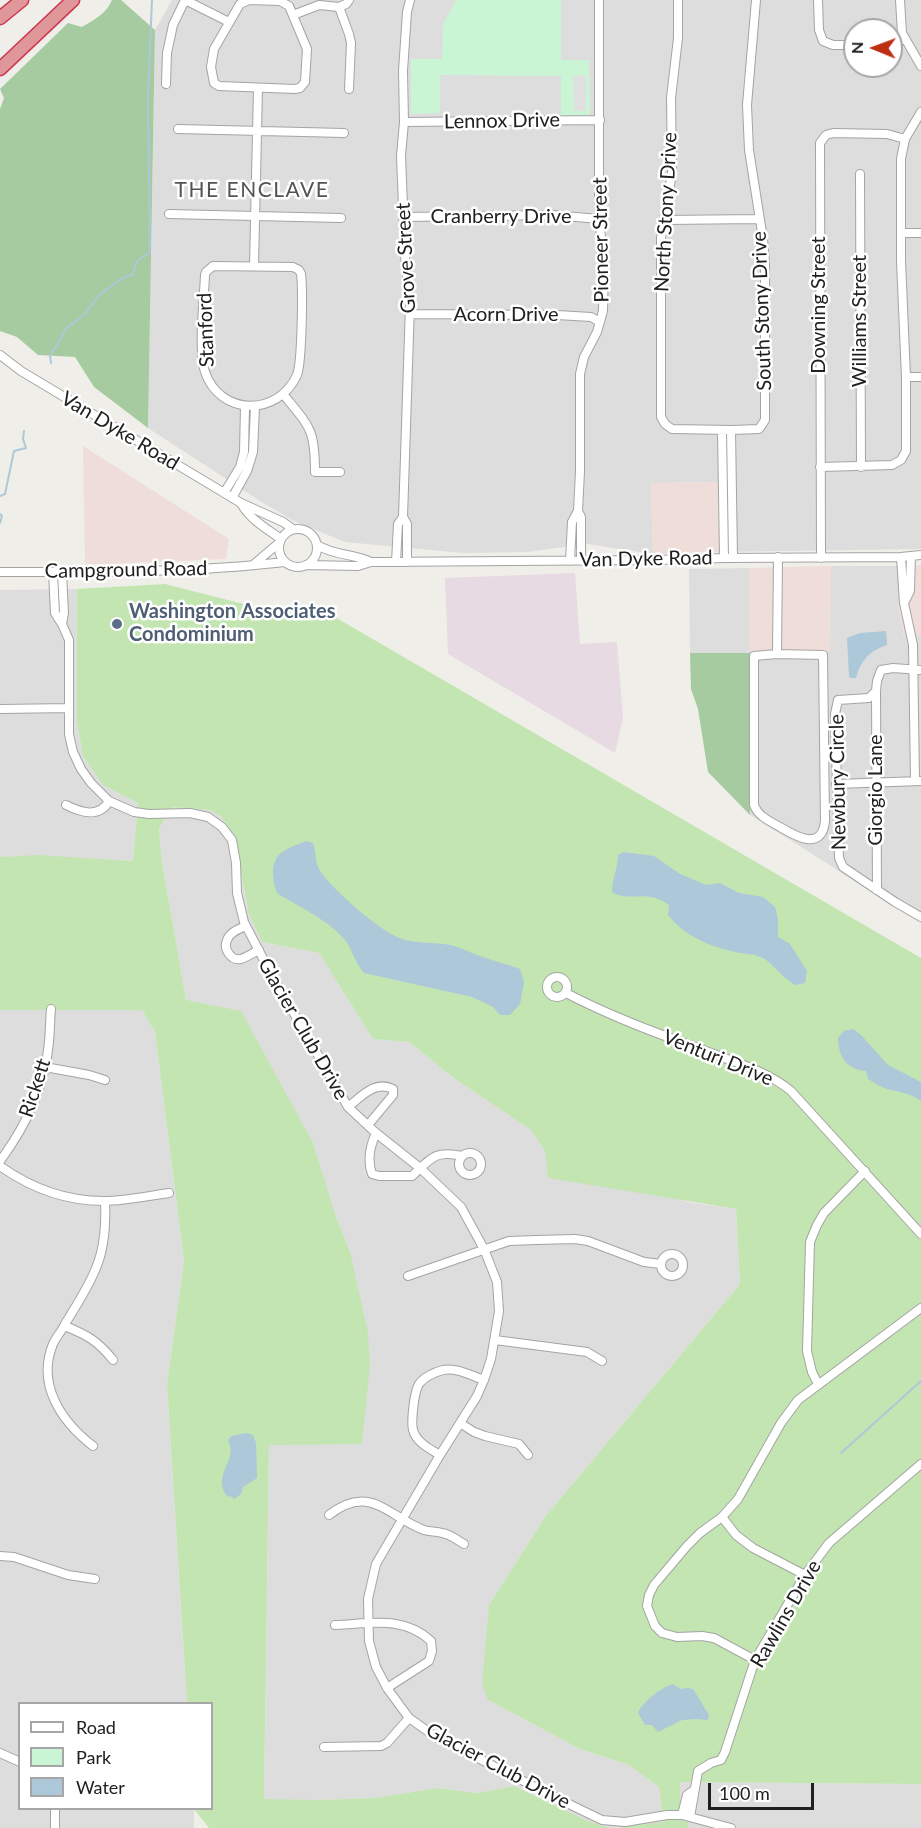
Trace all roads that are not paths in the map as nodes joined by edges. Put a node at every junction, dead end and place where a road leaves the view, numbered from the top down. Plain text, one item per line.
1 (22, 0) edge
2 (73, 0) edge
3 (185, 0) edge
4 (264, 0) edge
5 (349, 0) edge
6 (410, 0) edge
7 (599, 0) edge
8 (678, 0) edge
9 (756, 0) edge
10 (818, 0) edge
11 (900, 0) edge
12 (339, 7) junction
13 (293, 15) junction
14 (0, 18) edge
15 (229, 22) junction
16 (905, 39) joint
17 (843, 45) edge
18 (921, 66) edge
19 (0, 69) edge
20 (166, 84) dead end
21 (258, 88) junction
22 (349, 89) dead end
23 (921, 112) edge
24 (600, 120) junction
25 (404, 122) junction
26 (178, 129) dead end
27 (257, 131) junction
28 (344, 133) dead end
29 (905, 139) junction
30 (860, 174) dead end
31 (169, 214) dead end
32 (255, 216) junction
33 (403, 216) junction
34 (341, 218) dead end
35 (599, 219) junction
36 (759, 219) junction
37 (664, 220) junction
38 (901, 233) junction
39 (921, 233) edge
40 (254, 266) junction
41 (410, 314) junction
42 (600, 322) junction
43 (0, 356) edge
44 (921, 376) edge
45 (906, 377) junction
46 (283, 394) junction
47 (245, 406) junction
48 (255, 406) junction
49 (726, 430) junction
50 (820, 467) junction
51 (861, 467) junction
52 (340, 472) dead end
53 (228, 495) junction
54 (241, 503) junction
55 (578, 511) junction
56 (403, 517) junction
57 (294, 529) junction
58 (280, 540) junction
59 (317, 545) junction
60 (921, 555) edge
61 (911, 556) junction
62 (901, 557) junction
63 (728, 558) junction
64 (777, 558) junction
65 (821, 558) junction
66 (371, 561) junction
67 (570, 561) junction
68 (581, 561) junction
69 (285, 562) junction
70 (396, 562) junction
71 (407, 562) junction
72 (252, 566) junction
73 (306, 566) junction
74 (0, 572) edge
75 (58, 572) junction
76 (54, 596) junction
77 (63, 596) junction
78 (904, 603) junction
79 (62, 624) junction
80 (777, 654) junction
81 (917, 669) edge
82 (876, 691) junction
83 (823, 699) junction
84 (838, 700) junction
85 (69, 708) junction
86 (0, 709) edge
87 (918, 781) edge
88 (877, 783) junction
89 (836, 784) junction
90 (109, 801) junction
91 (66, 805) dead end
92 (877, 890) junction
93 (921, 917) edge
94 (246, 926) junction
95 (259, 950) junction
96 (566, 993) dead end
97 (51, 1009) dead end
98 (45, 1067) junction
99 (105, 1080) dead end
100 (348, 1107) junction
101 (368, 1125) junction
102 (376, 1133) junction
103 (462, 1156) dead end
104 (0, 1161) edge
105 (0, 1166) edge
106 (420, 1168) junction
107 (865, 1171) junction
108 (169, 1193) dead end
109 (105, 1201) junction
110 (921, 1234) edge
111 (484, 1249) junction
112 (661, 1264) dead end
113 (408, 1276) dead end
114 (921, 1308) edge
115 (65, 1326) junction
116 (495, 1340) junction
117 (113, 1360) dead end
118 (602, 1361) dead end
119 (484, 1380) junction
120 (818, 1384) junction
121 (460, 1423) junction
122 (93, 1446) dead end
123 (440, 1455) junction
124 (528, 1455) dead end
125 (921, 1464) edge
126 (329, 1515) dead end
127 (722, 1517) junction
128 (403, 1518) junction
129 (464, 1544) dead end
130 (0, 1556) edge
131 (805, 1575) junction
132 (95, 1579) dead end
133 (368, 1624) junction
134 (335, 1625) dead end
135 (755, 1660) junction
136 (387, 1688) junction
137 (409, 1718) junction
138 (324, 1747) dead end
139 (0, 1753) edge
140 (18, 1760) edge
141 (55, 1810) edge
142 (686, 1816) junction
143 (56, 1828) edge
144 (731, 1828) edge

1 - 14 highway
2 - 19 highway
3 - 15 street
3 - 20 street
4 - 13 street
4 - 15 street
5 - 12 street
6 - 25 street, Grove Street
7 - 24 street, Pioneer Street
8 - 37 street, North Stony Drive
9 - 36 street, South Stony Drive
10 - 17 street
11 - 16 street
12 - 13 street
12 - 22 street
13 - 21 street
15 - 21 street
16 - 18 street
21 - 27 street
23 - 29 street
24 - 25 street, Lennox Drive
24 - 35 street, Pioneer Street
25 - 33 street, Grove Street
26 - 27 street
27 - 28 street
27 - 32 street
29 - 38 street
29 - 50 street, Downing Street
30 - 51 street, Williams Street
31 - 32 street
32 - 34 street
32 - 40 street
33 - 35 street, Cranberry Drive
33 - 41 street, Grove Street
35 - 42 street, Pioneer Street
36 - 37 street
36 - 49 street, South Stony Drive
37 - 49 street, North Stony Drive
38 - 39 street
38 - 45 street
40 - 46 street
40 - 47 street, Stanford
41 - 42 street, Acorn Drive
41 - 56 street, Grove Street
42 - 55 street, Pioneer Street
43 - 53 street, Van Dyke Road
44 - 45 street
45 - 51 street
46 - 48 street
46 - 52 street
47 - 48 street, Stanford
47 - 53 street
48 - 53 street
49 - 63 street
50 - 51 street
50 - 65 street, Downing Street
53 - 54 street, Van Dyke Road
54 - 57 street, Van Dyke Road
54 - 58 street, Van Dyke Road
55 - 67 street, Pioneer Street
55 - 68 street, Pioneer Street
56 - 70 street, Grove Street
56 - 71 street, Grove Street
57 - 58 street
57 - 59 street
58 - 69 street
58 - 72 street
59 - 66 street, Van Dyke Road
59 - 73 street
60 - 61 street, Van Dyke Road
61 - 62 street, Van Dyke Road
61 - 78 street
62 - 65 street, Van Dyke Road
62 - 78 street
63 - 64 street, Van Dyke Road
63 - 68 street, Van Dyke Road
64 - 65 street, Van Dyke Road
64 - 80 street
66 - 70 street, Van Dyke Road
66 - 73 street, Van Dyke Road
67 - 68 street, Van Dyke Road
67 - 71 street, Van Dyke Road
69 - 72 street, Campground Road
69 - 73 street
70 - 71 street, Van Dyke Road
72 - 75 street, Campground Road
74 - 75 street, Campground Road
75 - 76 street, Glacier Club Drive
75 - 77 street, Glacier Club Drive
76 - 77 street
76 - 79 street, Glacier Club Drive
77 - 79 street, Glacier Club Drive
78 - 81 street
79 - 85 street, Glacier Club Drive
80 - 83 street
80 - 83 street
81 - 82 street
81 - 87 street
82 - 84 street, Newbury Circle
82 - 88 street, Giorgio Lane
83 - 84 street
84 - 89 street, Newbury Circle
85 - 86 street
85 - 90 street, Glacier Club Drive
87 - 88 street
88 - 89 street
88 - 92 street, Giorgio Lane
89 - 92 street, Newbury Circle
90 - 91 street
90 - 94 street, Glacier Club Drive
92 - 93 street, Newbury Circle
94 - 95 street, Glacier Club Drive
94 - 95 street, Glacier Club Drive
95 - 100 street, Glacier Club Drive
96 - 107 street, Venturi Drive
97 - 98 street, Rickett
98 - 99 street
98 - 104 street, Rickett
100 - 101 street, Glacier Club Drive
100 - 101 street, Glacier Club Drive
101 - 102 street, Glacier Club Drive
102 - 106 street, Glacier Club Drive
102 - 106 street
103 - 106 street
105 - 109 street
106 - 111 street, Glacier Club Drive
107 - 110 street, Venturi Drive
107 - 120 street
108 - 109 street
109 - 115 street
111 - 112 street
111 - 113 street
111 - 116 street, Glacier Club Drive
114 - 120 street
115 - 117 street
115 - 122 street
116 - 118 street
116 - 119 street, Glacier Club Drive
119 - 121 street, Glacier Club Drive
119 - 123 street
120 - 127 street
121 - 123 street, Glacier Club Drive
121 - 124 street
123 - 128 street, Glacier Club Drive
125 - 131 street, Rawlins Drive
126 - 128 street
127 - 131 street
127 - 135 street
128 - 129 street
128 - 133 street, Glacier Club Drive
130 - 132 street
131 - 135 street, Rawlins Drive
133 - 134 street
133 - 136 street, Glacier Club Drive
133 - 136 street
135 - 142 street, Rawlins Drive
136 - 137 street, Glacier Club Drive
137 - 138 street
137 - 142 street, Glacier Club Drive
139 - 140 street
141 - 143 street
142 - 144 street, Glacier Club Drive

